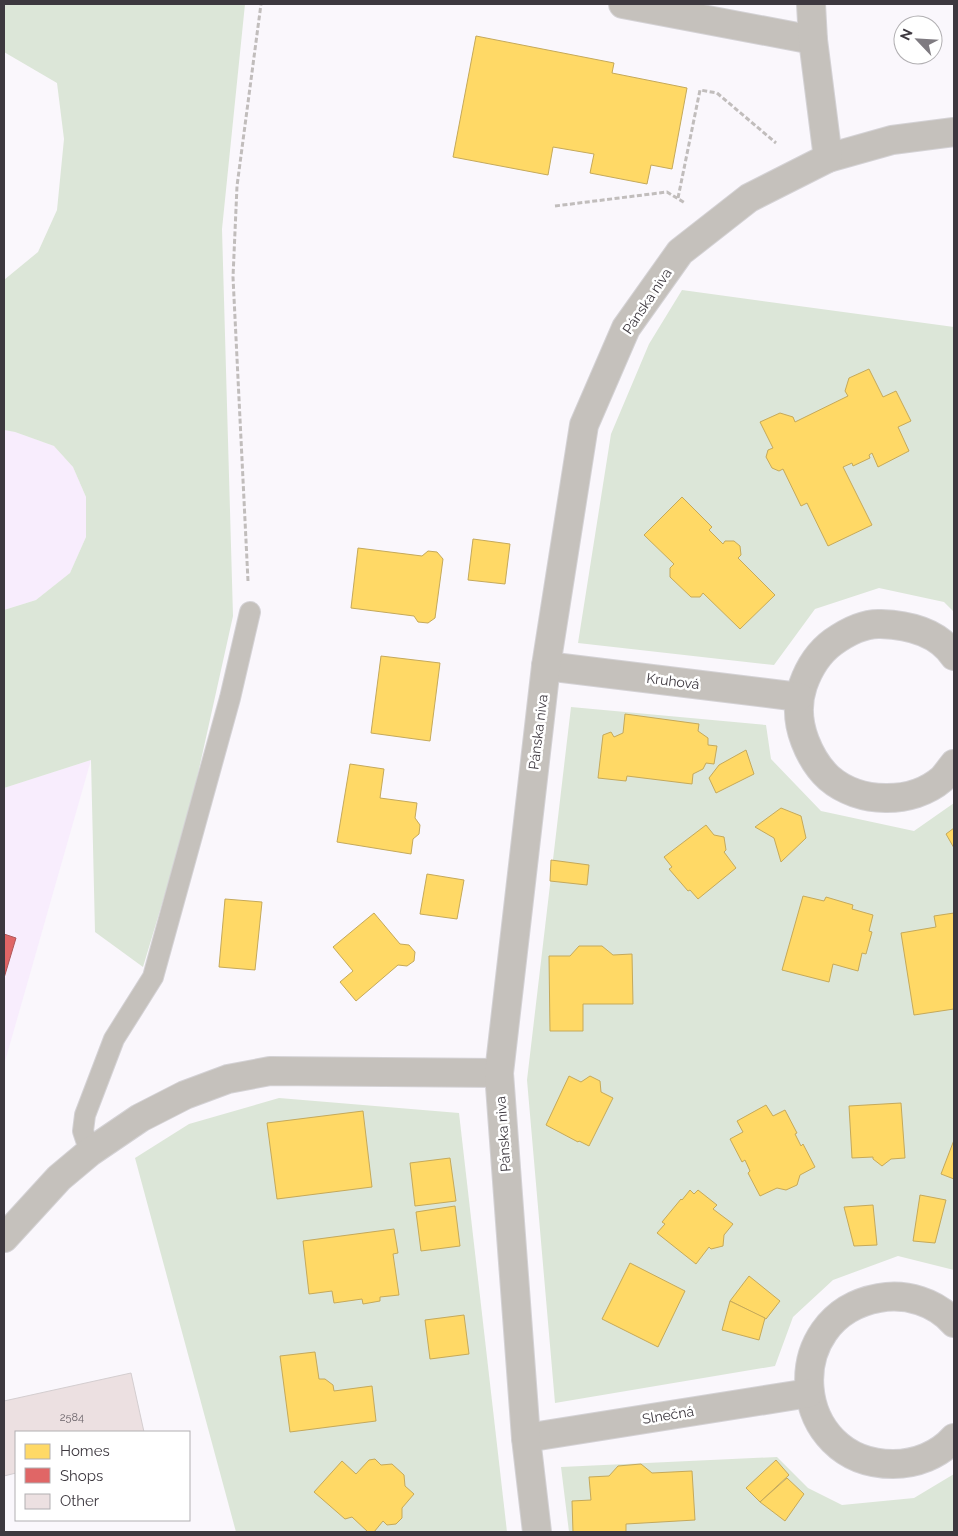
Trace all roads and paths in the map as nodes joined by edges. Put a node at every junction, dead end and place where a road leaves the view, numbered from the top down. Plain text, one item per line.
1 (261, 4) edge
2 (623, 4) edge
3 (811, 4) edge
4 (813, 40) junction
5 (954, 132) edge
6 (776, 143) dead end
7 (828, 158) junction
8 (678, 198) junction
9 (555, 206) dead end
10 (691, 206) dead end
11 (250, 612) joint
12 (954, 656) edge
13 (546, 666) junction
14 (799, 697) junction
15 (954, 764) edge
16 (499, 1073) junction
17 (90, 1152) junction
18 (4, 1238) edge
19 (954, 1323) edge
20 (809, 1393) junction
21 (526, 1438) junction
22 (954, 1438) edge
23 (537, 1532) edge

1 - 11 path
2 - 4 street
3 - 4 street
4 - 7 street
5 - 7 street, Pánska niva
6 - 8 path
7 - 13 street, Pánska niva
8 - 9 path
8 - 10 path
11 - 17 lane
12 - 14 street
13 - 14 street, Kruhová
13 - 16 street, Pánska niva
14 - 15 street
16 - 17 street
16 - 21 street, Pánska niva
17 - 18 street
19 - 20 street
20 - 21 street, Slnečná
20 - 22 street
21 - 23 street, Pánska niva

